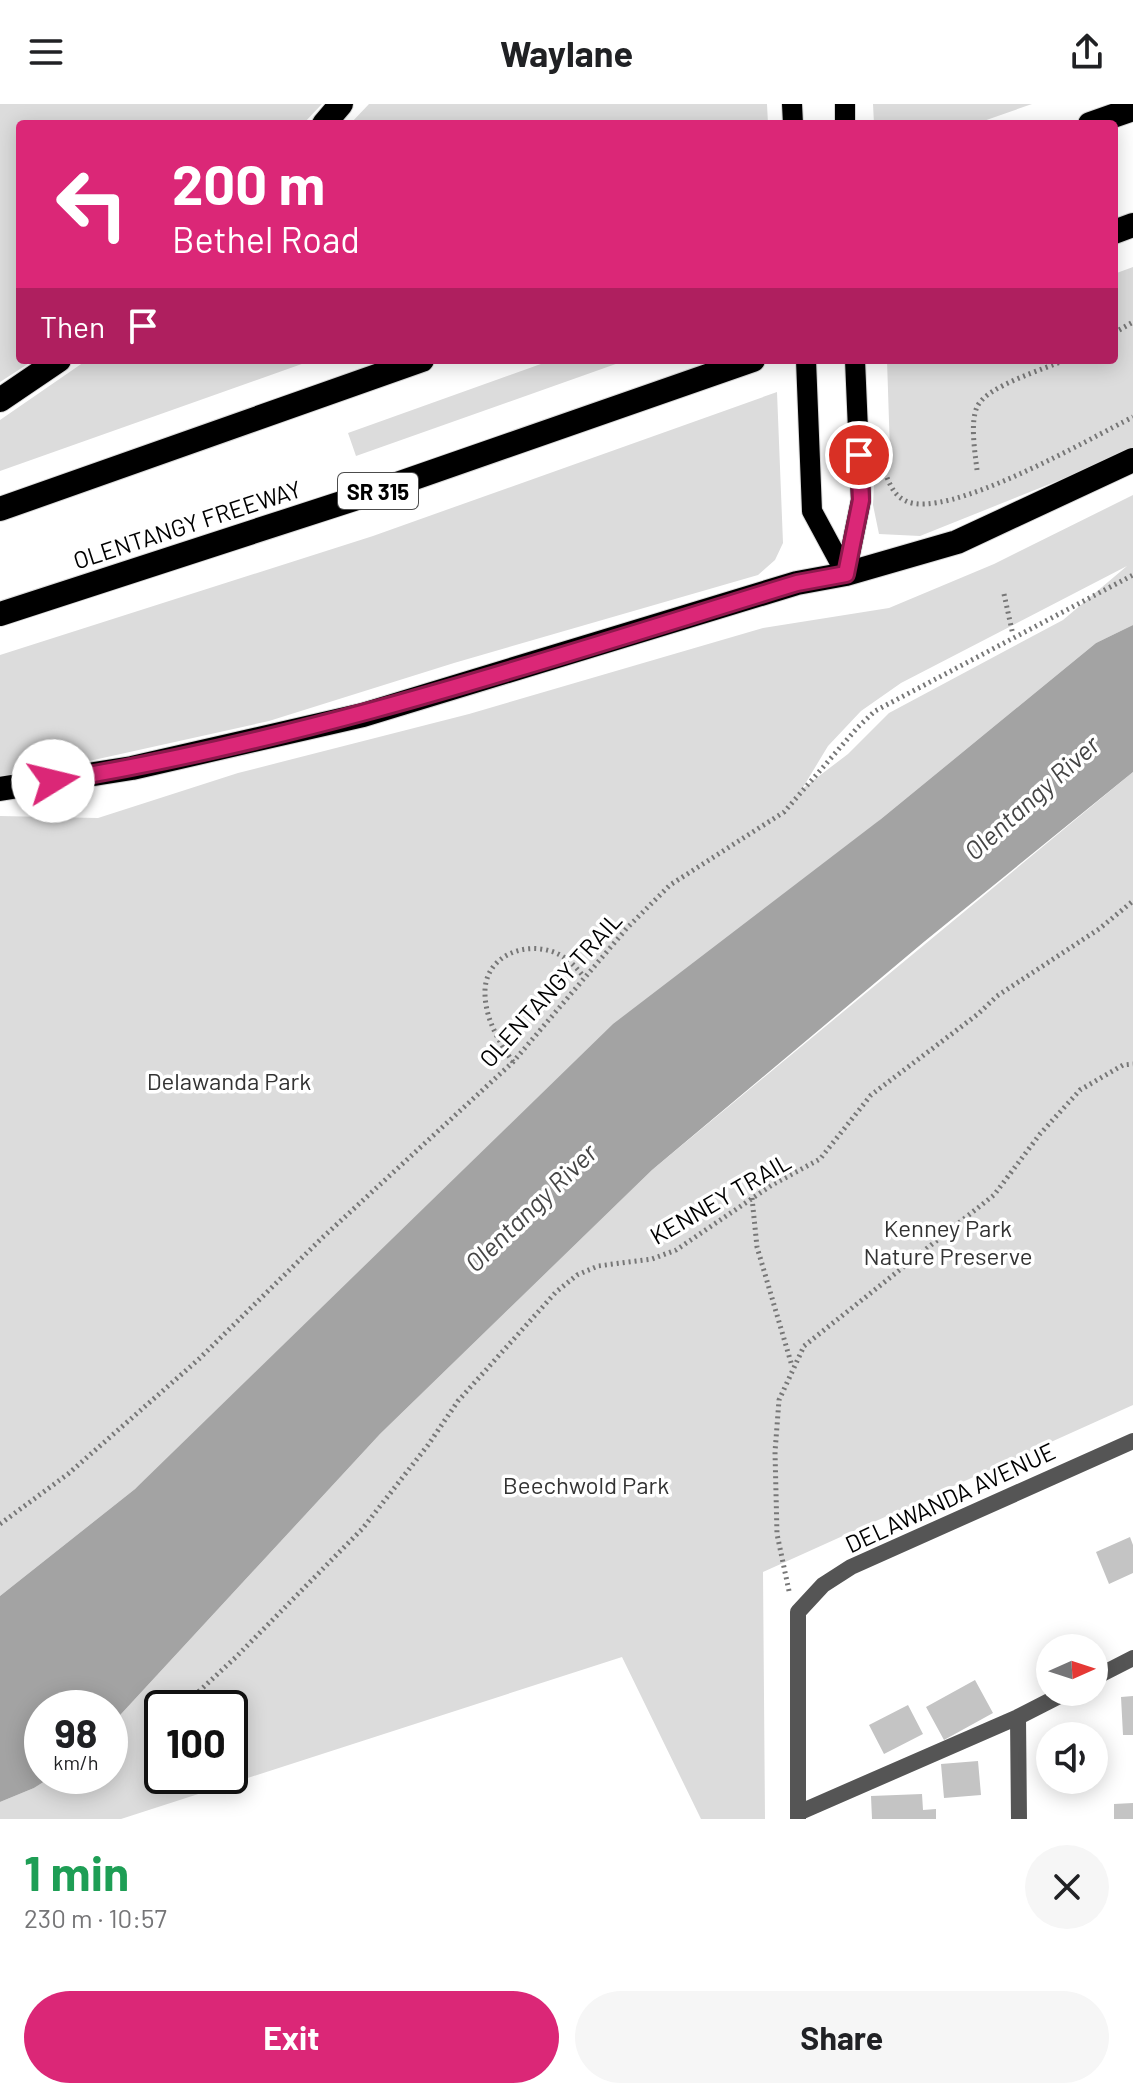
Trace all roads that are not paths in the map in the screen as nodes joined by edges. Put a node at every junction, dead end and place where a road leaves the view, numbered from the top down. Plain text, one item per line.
1 (341, 104) edge
2 (1133, 109) edge
3 (327, 120) edge
4 (1101, 120) edge
5 (53, 364) edge
6 (411, 364) edge
7 (742, 364) edge
8 (806, 364) edge
9 (855, 364) edge
10 (0, 400) edge
11 (1133, 460) edge
12 (0, 509) edge
13 (846, 574) junction
14 (0, 614) edge
15 (0, 789) edge
16 (1133, 1441) edge
17 (1133, 1658) edge
18 (1108, 1671) edge
19 (1040, 1706) edge
20 (1018, 1717) junction
21 (798, 1816) edge
22 (1019, 1819) edge

1 - 3 highway
2 - 4 highway
5 - 10 highway
6 - 12 highway
7 - 14 highway, OLENTANGY FREEWAY / SR 315
8 - 13 main road
9 - 13 main road
11 - 13 highway
13 - 15 highway
16 - 21 street, DELAWANDA AVENUE
17 - 18 street
19 - 20 street
20 - 21 street
20 - 22 street

